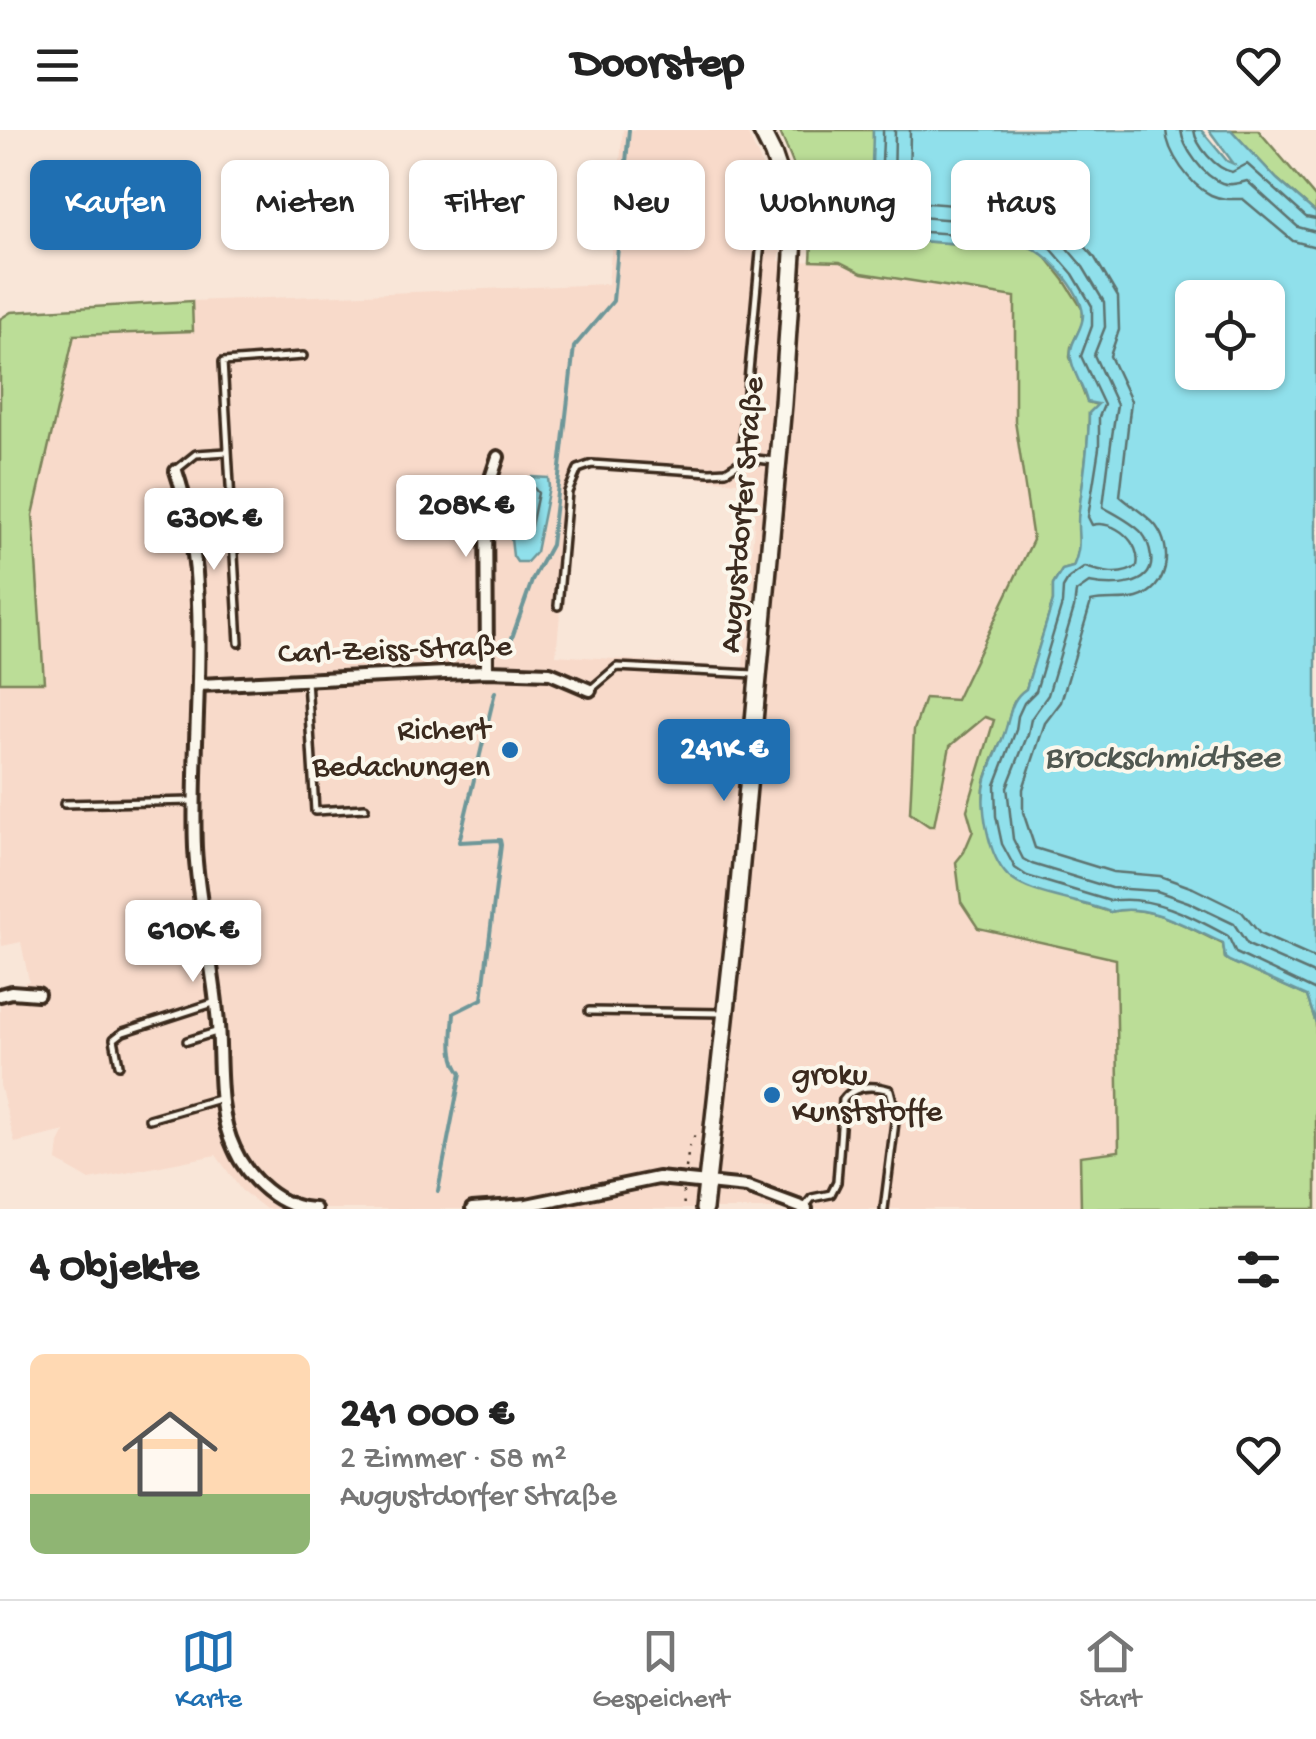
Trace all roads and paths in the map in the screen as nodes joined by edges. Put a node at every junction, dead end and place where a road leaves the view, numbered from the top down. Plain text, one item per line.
1 (761, 130) edge
2 (774, 160) edge
3 (760, 250) edge
4 (793, 250) edge
5 (303, 356) dead end
6 (228, 452) junction
7 (498, 457) dead end
8 (747, 458) junction
9 (778, 461) junction
10 (176, 471) joint
11 (558, 606) dead end
12 (239, 643) dead end
13 (487, 672) junction
14 (758, 674) junction
15 (306, 680) junction
16 (199, 685) junction
17 (590, 690) joint
18 (195, 801) junction
19 (64, 804) dead end
20 (365, 808) dead end
21 (38, 994) dead end
22 (0, 995) edge
23 (216, 1002) junction
24 (590, 1011) dead end
25 (726, 1013) junction
26 (219, 1031) junction
27 (187, 1041) dead end
28 (120, 1065) dead end
29 (222, 1099) junction
30 (149, 1119) dead end
31 (707, 1182) junction
32 (315, 1209) edge
33 (472, 1209) edge
34 (704, 1209) edge
35 (804, 1209) edge
36 (884, 1209) edge

1 - 2 main road, Augustdorfer Straße
3 - 8 lane
4 - 9 main road, Augustdorfer Straße
5 - 6 lane
6 - 10 lane
6 - 12 lane
7 - 13 street
8 - 9 lane
8 - 11 lane
9 - 14 main road, Augustdorfer Straße
10 - 16 street
13 - 15 street, Carl-Zeiss-Straße
13 - 17 street, Carl-Zeiss-Straße
14 - 17 lane
14 - 25 main road, Augustdorfer Straße
15 - 16 street, Carl-Zeiss-Straße
15 - 20 lane
16 - 18 street
18 - 19 lane
18 - 23 street
21 - 22 street
23 - 26 street
23 - 28 lane
24 - 25 lane
25 - 31 main road, Augustdorfer Straße
26 - 27 lane
26 - 29 street
29 - 30 lane
29 - 32 street
31 - 33 street
31 - 34 main road, Augustdorfer Straße
31 - 35 street
35 - 36 lane

